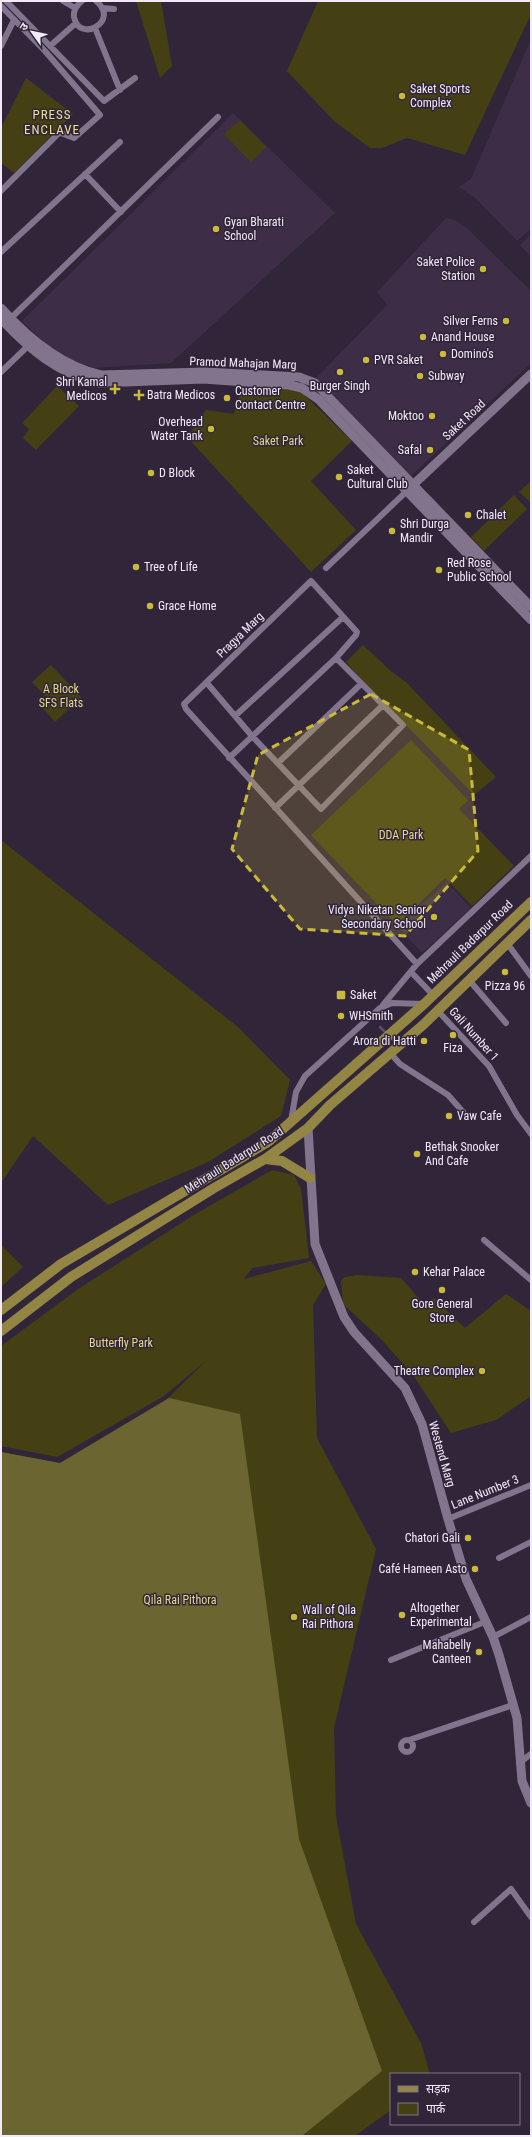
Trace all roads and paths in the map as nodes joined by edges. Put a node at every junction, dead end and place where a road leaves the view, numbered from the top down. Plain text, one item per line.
1 (6, 1) edge
2 (63, 1) edge
3 (82, 1) edge
4 (96, 1) edge
5 (1, 6) edge
6 (75, 8) junction
7 (102, 8) junction
8 (114, 9) dead end
9 (14, 20) junction
10 (76, 23) junction
11 (95, 28) junction
12 (1, 46) edge
13 (50, 46) junction
14 (136, 78) dead end
15 (120, 90) junction
16 (218, 117) dead end
17 (120, 142) dead end
18 (85, 174) junction
19 (1, 192) edge
20 (121, 212) junction
21 (1, 252) edge
22 (1, 308) edge
23 (6, 321) edge
24 (32, 342) junction
25 (1, 372) edge
26 (531, 374) edge
27 (410, 487) junction
28 (461, 540) junction
29 (326, 568) dead end
30 (531, 607) edge
31 (343, 617) junction
32 (531, 620) edge
33 (336, 658) junction
34 (207, 683) junction
35 (361, 684) junction
36 (383, 705) junction
37 (235, 716) junction
38 (252, 736) junction
39 (229, 758) junction
40 (278, 763) junction
41 (299, 786) junction
42 (275, 808) junction
43 (531, 856) edge
44 (527, 905) edge
45 (531, 920) edge
46 (507, 943) junction
47 (417, 964) junction
48 (411, 972) junction
49 (531, 976) edge
50 (469, 980) junction
51 (434, 996) junction
52 (424, 1004) junction
53 (383, 1005) junction
54 (438, 1011) junction
55 (506, 1023) dead end
56 (391, 1054) junction
57 (464, 1113) dead end
58 (291, 1122) junction
59 (308, 1128) junction
60 (531, 1134) edge
61 (265, 1159) junction
62 (310, 1178) junction
63 (484, 1240) dead end
64 (531, 1280) edge
65 (1, 1310) edge
66 (1, 1331) edge
67 (531, 1485) edge
68 (448, 1519) junction
69 (531, 1542) edge
70 (499, 1558) dead end
71 (531, 1617) edge
72 (486, 1621) junction
73 (493, 1637) junction
74 (391, 1660) dead end
75 (513, 1705) junction
76 (409, 1740) dead end
77 (531, 1754) edge
78 (519, 1763) junction
79 (531, 1803) edge
80 (531, 1918) edge
81 (474, 1922) dead end

1 - 13 street
2 - 6 street
3 - 6 street
4 - 7 street
5 - 9 street
6 - 10 street
7 - 8 street
7 - 11 street
9 - 12 street
9 - 19 street
10 - 11 street
10 - 13 street
11 - 15 street
13 - 15 street
14 - 15 street
16 - 20 street
17 - 18 street
18 - 20 street
18 - 21 street
20 - 23 street
22 - 23 street, Pramod Mahajan Marg
23 - 24 street, Pramod Mahajan Marg
24 - 25 street
24 - 27 street, Pramod Mahajan Marg
26 - 27 street, Saket Road
27 - 28 street, Pramod Mahajan Marg
27 - 29 street
28 - 30 street, Pramod Mahajan Marg
28 - 32 street, Pramod Mahajan Marg
31 - 33 street
31 - 34 street, Pragya Marg
31 - 37 street
33 - 35 street
33 - 38 street
34 - 37 street
34 - 39 street, Pragya Marg
35 - 36 street
35 - 40 street
36 - 41 street
36 - 41 street
37 - 38 street
38 - 39 street
38 - 40 street
39 - 42 street
40 - 41 street
41 - 42 street
42 - 47 street
43 - 47 street
44 - 45 street
44 - 51 main road, Mehrauli Badarpur Road
45 - 46 main road, Mehrauli Badarpur Road
46 - 49 street
46 - 50 main road, Mehrauli Badarpur Road
47 - 48 street
48 - 51 street
48 - 53 street
50 - 54 main road, Mehrauli Badarpur Road
50 - 55 street
51 - 52 main road, Mehrauli Badarpur Road
52 - 53 street
52 - 58 main road, Mehrauli Badarpur Road
53 - 58 street
54 - 56 main road, Mehrauli Badarpur Road
54 - 60 street, Gali Number 1
56 - 57 street
56 - 59 main road, Mehrauli Badarpur Road
58 - 65 main road, Mehrauli Badarpur Road
59 - 61 main road, Mehrauli Badarpur Road
59 - 62 street, Westend Marg
61 - 62 main road
61 - 66 main road, Mehrauli Badarpur Road
62 - 68 street, Westend Marg
63 - 64 street
67 - 68 street, Lane Number 3
68 - 72 street, Westend Marg
69 - 70 street
71 - 73 street
72 - 73 street, Westend Marg
72 - 74 street
73 - 75 street, Westend Marg
75 - 76 street
75 - 78 street, Westend Marg
77 - 78 street
78 - 79 street, Westend Marg
80 - 81 street

